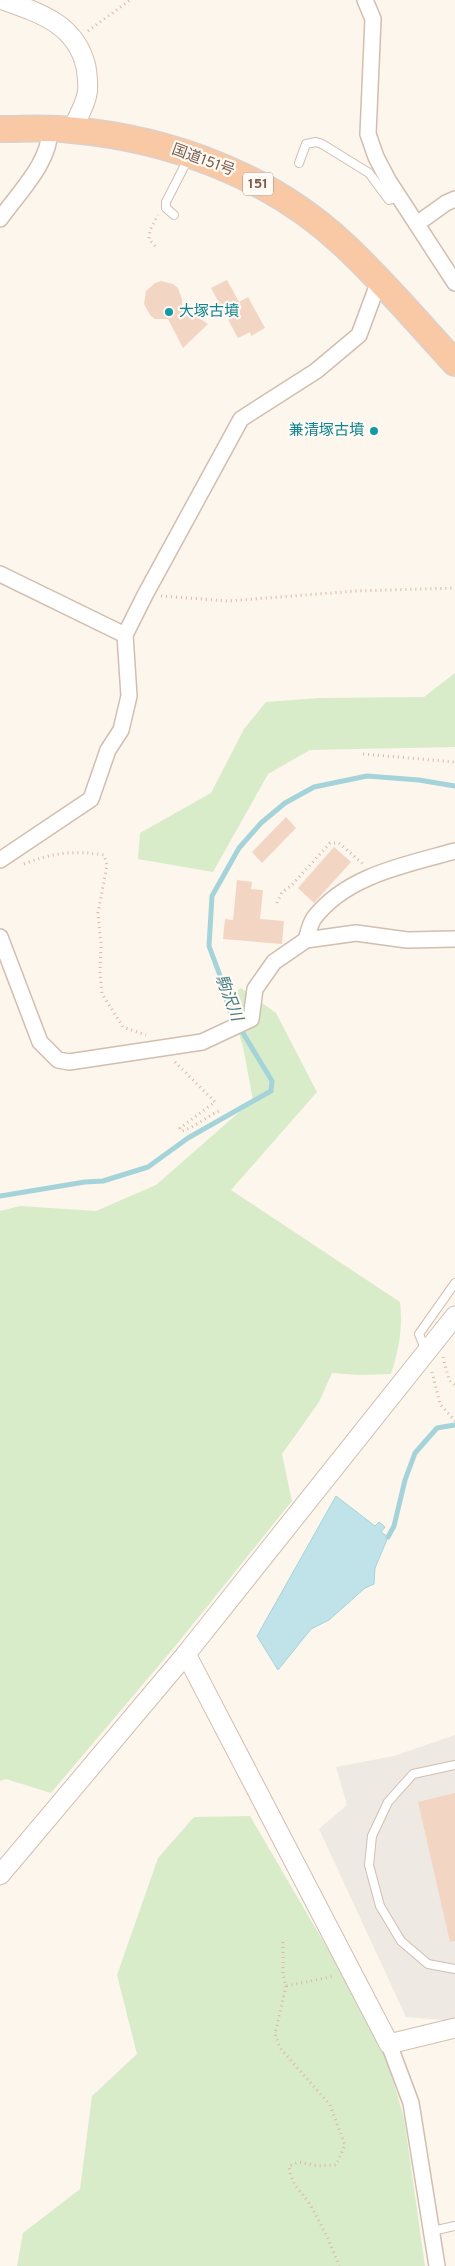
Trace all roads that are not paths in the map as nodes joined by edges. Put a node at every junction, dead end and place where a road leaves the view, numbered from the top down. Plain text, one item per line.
1 (3, 0) edge
2 (365, 0) edge
3 (0, 129) edge
4 (61, 129) junction
5 (190, 154) junction
6 (299, 163) dead end
7 (400, 197) junction
8 (455, 200) edge
9 (174, 215) dead end
10 (0, 219) edge
11 (418, 223) junction
12 (380, 281) junction
13 (455, 283) edge
14 (455, 363) edge
15 (0, 574) edge
16 (125, 636) junction
17 (455, 851) edge
18 (0, 860) edge
19 (0, 937) edge
20 (455, 939) edge
21 (306, 940) junction
22 (455, 1283) edge
23 (455, 1316) edge
24 (426, 1352) junction
25 (186, 1654) junction
26 (455, 1765) edge
27 (0, 1876) edge
28 (455, 1969) edge
29 (455, 2028) edge
30 (389, 2044) junction
31 (455, 2226) edge
32 (432, 2230) junction
33 (437, 2266) edge

1 - 4 street
2 - 7 street
3 - 4 highway, 国道151号 / 151
4 - 5 highway, 国道151号 / 151
4 - 10 street
5 - 9 lane
5 - 12 highway, 国道151号 / 151
6 - 7 lane
7 - 11 street
8 - 11 street
11 - 13 street
12 - 14 highway, 国道151号 / 151
12 - 16 street
15 - 16 street
16 - 18 street
17 - 21 street
19 - 21 street
20 - 21 street
22 - 24 lane
23 - 24 street
24 - 25 street
25 - 27 street
25 - 30 street
26 - 28 lane
29 - 30 street
30 - 32 street
31 - 32 lane
32 - 33 street

